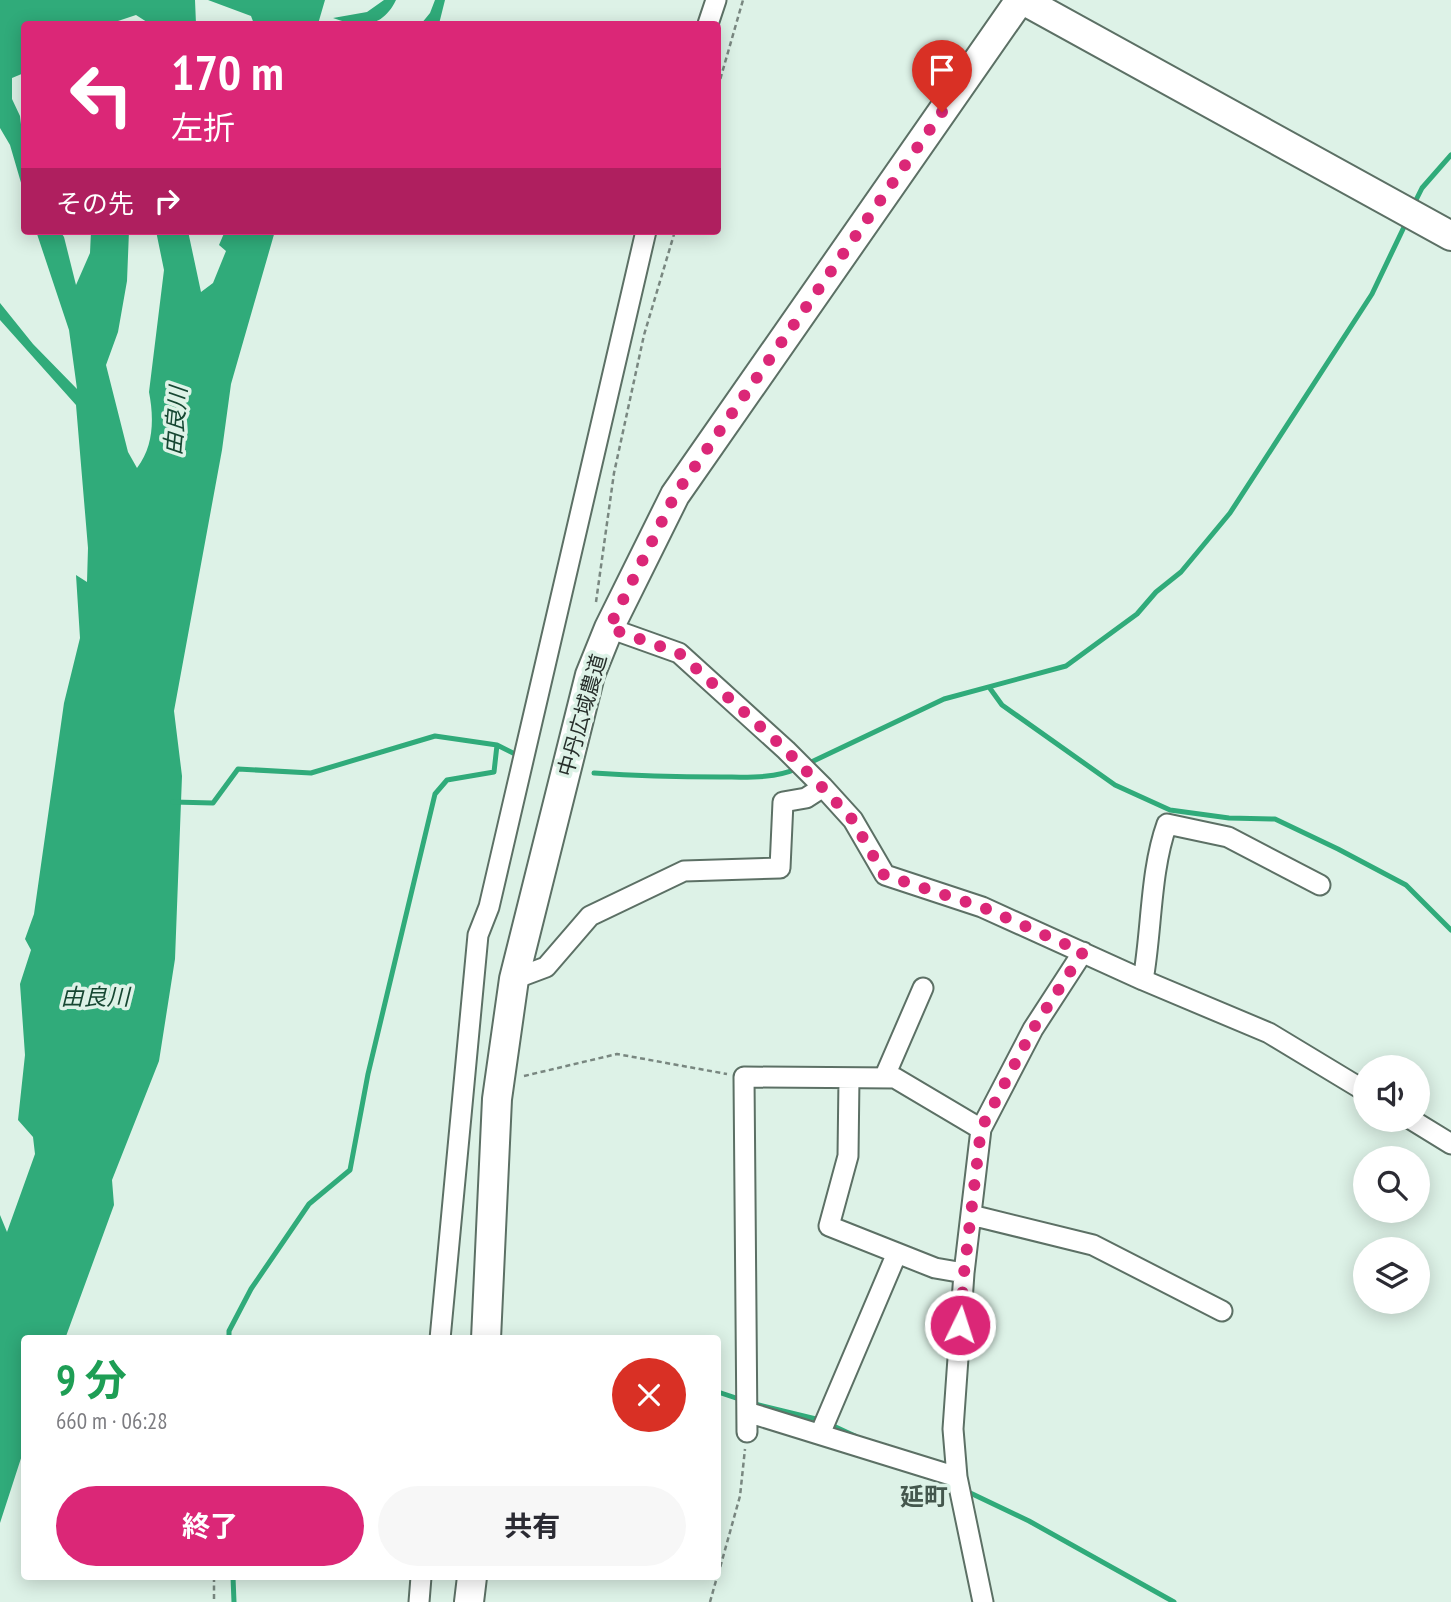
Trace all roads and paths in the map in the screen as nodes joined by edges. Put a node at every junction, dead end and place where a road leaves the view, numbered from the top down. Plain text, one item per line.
1 (716, 0) edge
2 (743, 0) edge
3 (1022, 0) edge
4 (709, 21) edge
5 (721, 77) edge
6 (645, 235) edge
7 (674, 235) edge
8 (1451, 236) edge
9 (596, 603) dead end
10 (609, 628) junction
11 (817, 781) junction
12 (1320, 886) dead end
13 (1083, 952) junction
14 (514, 979) junction
15 (1143, 980) junction
16 (923, 988) dead end
17 (744, 1077) junction
18 (849, 1077) junction
19 (884, 1078) junction
20 (500, 1079) junction
21 (1353, 1084) edge
22 (981, 1129) junction
23 (1430, 1131) edge
24 (1451, 1144) edge
25 (971, 1215) junction
26 (897, 1253) junction
27 (964, 1273) junction
28 (1222, 1311) dead end
29 (440, 1335) edge
30 (486, 1335) edge
31 (747, 1412) junction
32 (747, 1432) joint
33 (820, 1434) junction
34 (957, 1476) junction
35 (721, 1562) edge
36 (214, 1580) edge
37 (421, 1580) edge
38 (472, 1580) edge
39 (716, 1580) edge
40 (214, 1602) edge
41 (419, 1602) edge
42 (469, 1602) edge
43 (710, 1602) edge
44 (984, 1602) edge

1 - 4 street
2 - 5 path
3 - 8 street
3 - 10 street, 中丹広域農道
6 - 29 street
7 - 9 path
10 - 11 street
10 - 14 street, 中丹広域農道
11 - 13 street
11 - 14 street
12 - 15 street
13 - 15 street
13 - 22 street
14 - 20 street, 中丹広域農道
15 - 21 street
16 - 19 street
17 - 18 street
17 - 20 path
17 - 31 street
18 - 19 street
18 - 26 street
19 - 22 street
20 - 30 street, 中丹広域農道
22 - 25 street
23 - 24 street
25 - 27 street
25 - 28 street
26 - 27 street
26 - 33 street
27 - 34 street
31 - 32 street
31 - 33 street
32 - 35 path
33 - 34 street
34 - 44 street
36 - 40 path
37 - 41 street
38 - 42 street
39 - 43 path

